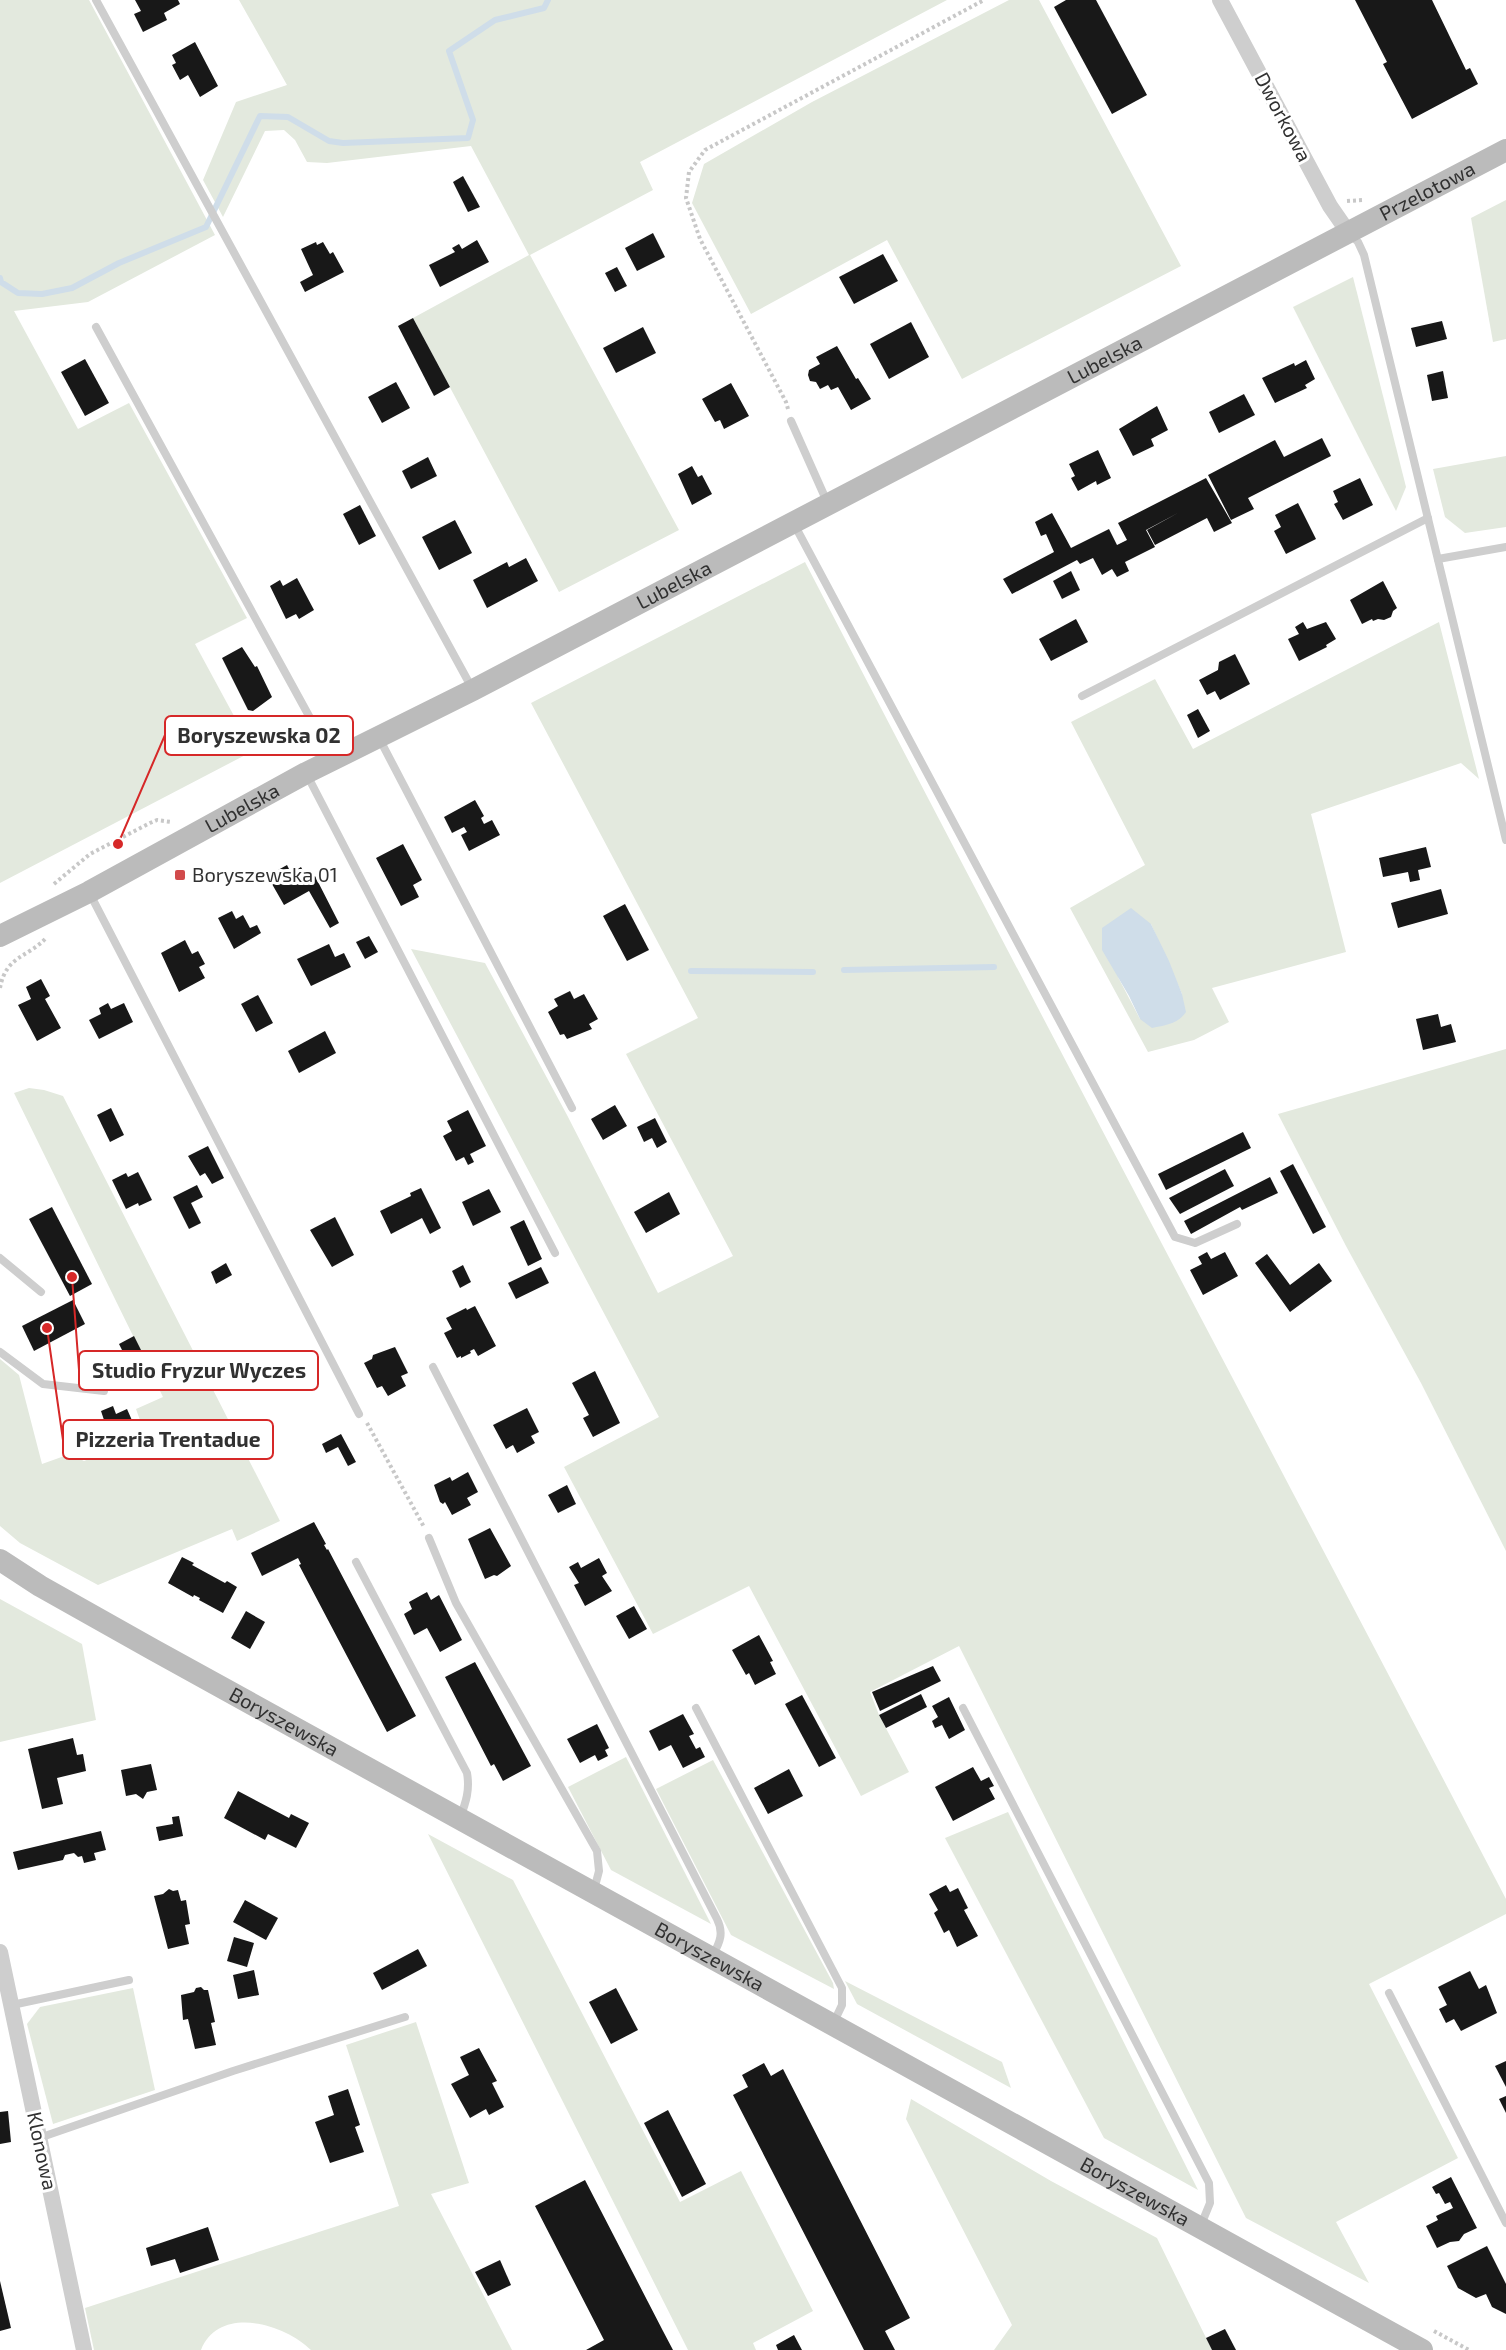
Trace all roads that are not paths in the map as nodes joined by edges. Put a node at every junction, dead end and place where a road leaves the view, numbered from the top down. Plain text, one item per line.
1 (96, 0) edge
2 (1220, 0) edge
3 (1506, 150) edge
4 (1348, 232) junction
5 (96, 327) dead end
6 (791, 422) road end
7 (828, 505) junction
8 (1428, 518) junction
9 (793, 523) junction
10 (1506, 547) edge
11 (1438, 559) junction
12 (473, 690) junction
13 (1082, 696) dead end
14 (379, 737) junction
15 (333, 760) junction
16 (306, 773) junction
17 (1506, 840) edge
18 (88, 892) junction
19 (0, 936) edge
20 (572, 1108) dead end
21 (1237, 1224) dead end
22 (555, 1252) dead end
23 (0, 1258) edge
24 (41, 1292) dead end
25 (0, 1352) edge
26 (433, 1368) dead end
27 (104, 1391) dead end
28 (359, 1414) road end
29 (429, 1538) road end
30 (0, 1560) edge
31 (356, 1562) dead end
32 (696, 1708) dead end
33 (963, 1708) dead end
34 (460, 1818) junction
35 (593, 1893) junction
36 (0, 1952) edge
37 (712, 1957) junction
38 (129, 1980) dead end
39 (1389, 1993) dead end
40 (12, 2005) junction
41 (405, 2017) dead end
42 (833, 2025) junction
43 (39, 2138) junction
44 (1506, 2223) edge
45 (1200, 2228) junction
46 (84, 2350) edge
47 (1422, 2350) edge

1 - 12 lane
2 - 4 street, Dworkowa
3 - 4 street, Przelotowa
4 - 7 street, Lubelska
4 - 8 lane
5 - 15 lane
6 - 7 lane
7 - 9 street, Lubelska
8 - 11 lane
8 - 13 lane
9 - 12 street, Lubelska
9 - 21 lane
10 - 11 lane
11 - 17 lane
12 - 14 street, Lubelska
14 - 15 street, Lubelska
14 - 20 lane
15 - 16 street, Lubelska
16 - 18 street, Lubelska
16 - 22 lane
18 - 19 street, Lubelska
18 - 28 lane
23 - 24 lane
25 - 27 lane
26 - 37 lane
29 - 35 lane
30 - 34 street, Boryszewska
31 - 34 lane
32 - 42 lane
33 - 45 lane
34 - 35 street, Boryszewska
35 - 37 street, Boryszewska
36 - 40 street, Klonowa
37 - 42 street, Boryszewska
38 - 40 lane
39 - 44 lane
40 - 43 street, Klonowa
41 - 43 lane
42 - 45 street, Boryszewska
43 - 46 street, Klonowa
45 - 47 street, Boryszewska

